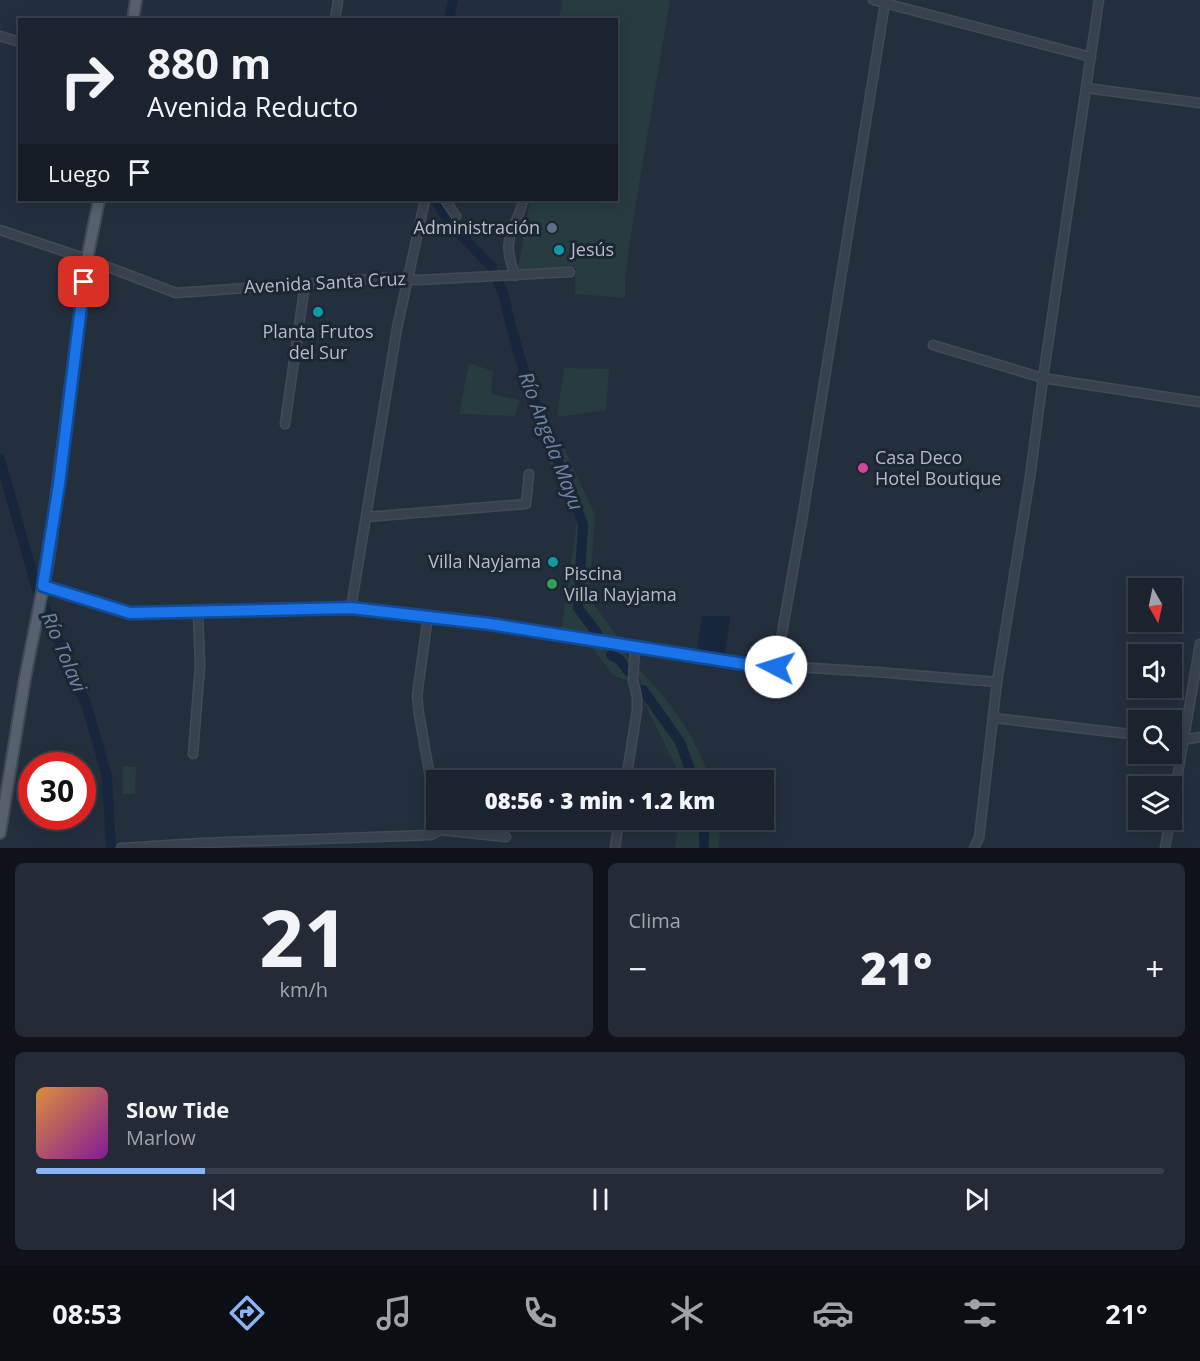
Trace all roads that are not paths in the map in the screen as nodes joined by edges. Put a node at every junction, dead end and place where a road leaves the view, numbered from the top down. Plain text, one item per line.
1 (136, 0) edge
2 (338, 0) edge
3 (873, 0) edge
4 (1099, 0) edge
5 (885, 3) junction
6 (133, 18) edge
7 (335, 18) edge
8 (0, 36) edge
9 (18, 41) edge
10 (1091, 57) junction
11 (1086, 88) junction
12 (1200, 103) edge
13 (99, 201) edge
14 (425, 201) edge
15 (446, 201) edge
16 (523, 201) edge
17 (456, 216) dead end
18 (0, 230) edge
19 (87, 259) junction
20 (570, 272) dead end
21 (515, 276) junction
22 (407, 278) junction
23 (305, 284) junction
24 (933, 345) dead end
25 (1042, 378) junction
26 (1200, 402) edge
27 (285, 424) dead end
28 (529, 474) dead end
29 (366, 517) junction
30 (43, 588) junction
31 (351, 608) junction
32 (198, 612) junction
33 (429, 616) junction
34 (1200, 644) edge
35 (635, 647) junction
36 (776, 667) junction
37 (997, 682) junction
38 (994, 718) junction
39 (1128, 734) edge
40 (1200, 737) edge
41 (1183, 740) junction
42 (193, 754) dead end
43 (428, 770) edge
44 (628, 770) edge
45 (1177, 776) edge
46 (4, 787) edge
47 (440, 830) joint
48 (617, 830) edge
49 (1168, 830) edge
50 (0, 833) edge
51 (506, 837) dead end
52 (319, 843) edge
53 (201, 845) edge
54 (121, 848) edge
55 (615, 848) edge
56 (975, 848) edge
57 (1165, 848) edge

1 - 6 main road
2 - 7 street
3 - 5 street
4 - 10 street
5 - 10 street
5 - 36 street
8 - 9 street
10 - 11 street
11 - 12 street
11 - 25 street
13 - 19 main road
14 - 22 street
15 - 17 street
16 - 21 street
18 - 19 street, Avenida Santa Cruz
19 - 23 street, Avenida Santa Cruz
19 - 30 main road
20 - 21 street, Avenida Santa Cruz
21 - 22 street, Avenida Santa Cruz
22 - 23 street, Avenida Santa Cruz
22 - 29 street
23 - 27 street
24 - 25 street
25 - 26 street
25 - 37 street
28 - 29 street
29 - 31 street
30 - 32 street
30 - 46 main road
31 - 32 street
31 - 33 street
32 - 42 street
33 - 35 street
33 - 43 street
34 - 41 street
35 - 36 street
35 - 44 street
36 - 37 street
37 - 38 street
38 - 39 street
38 - 56 street
40 - 41 street
41 - 45 street
46 - 50 main road
47 - 51 street
47 - 52 street
48 - 55 street
49 - 57 street
52 - 53 street
53 - 54 street

